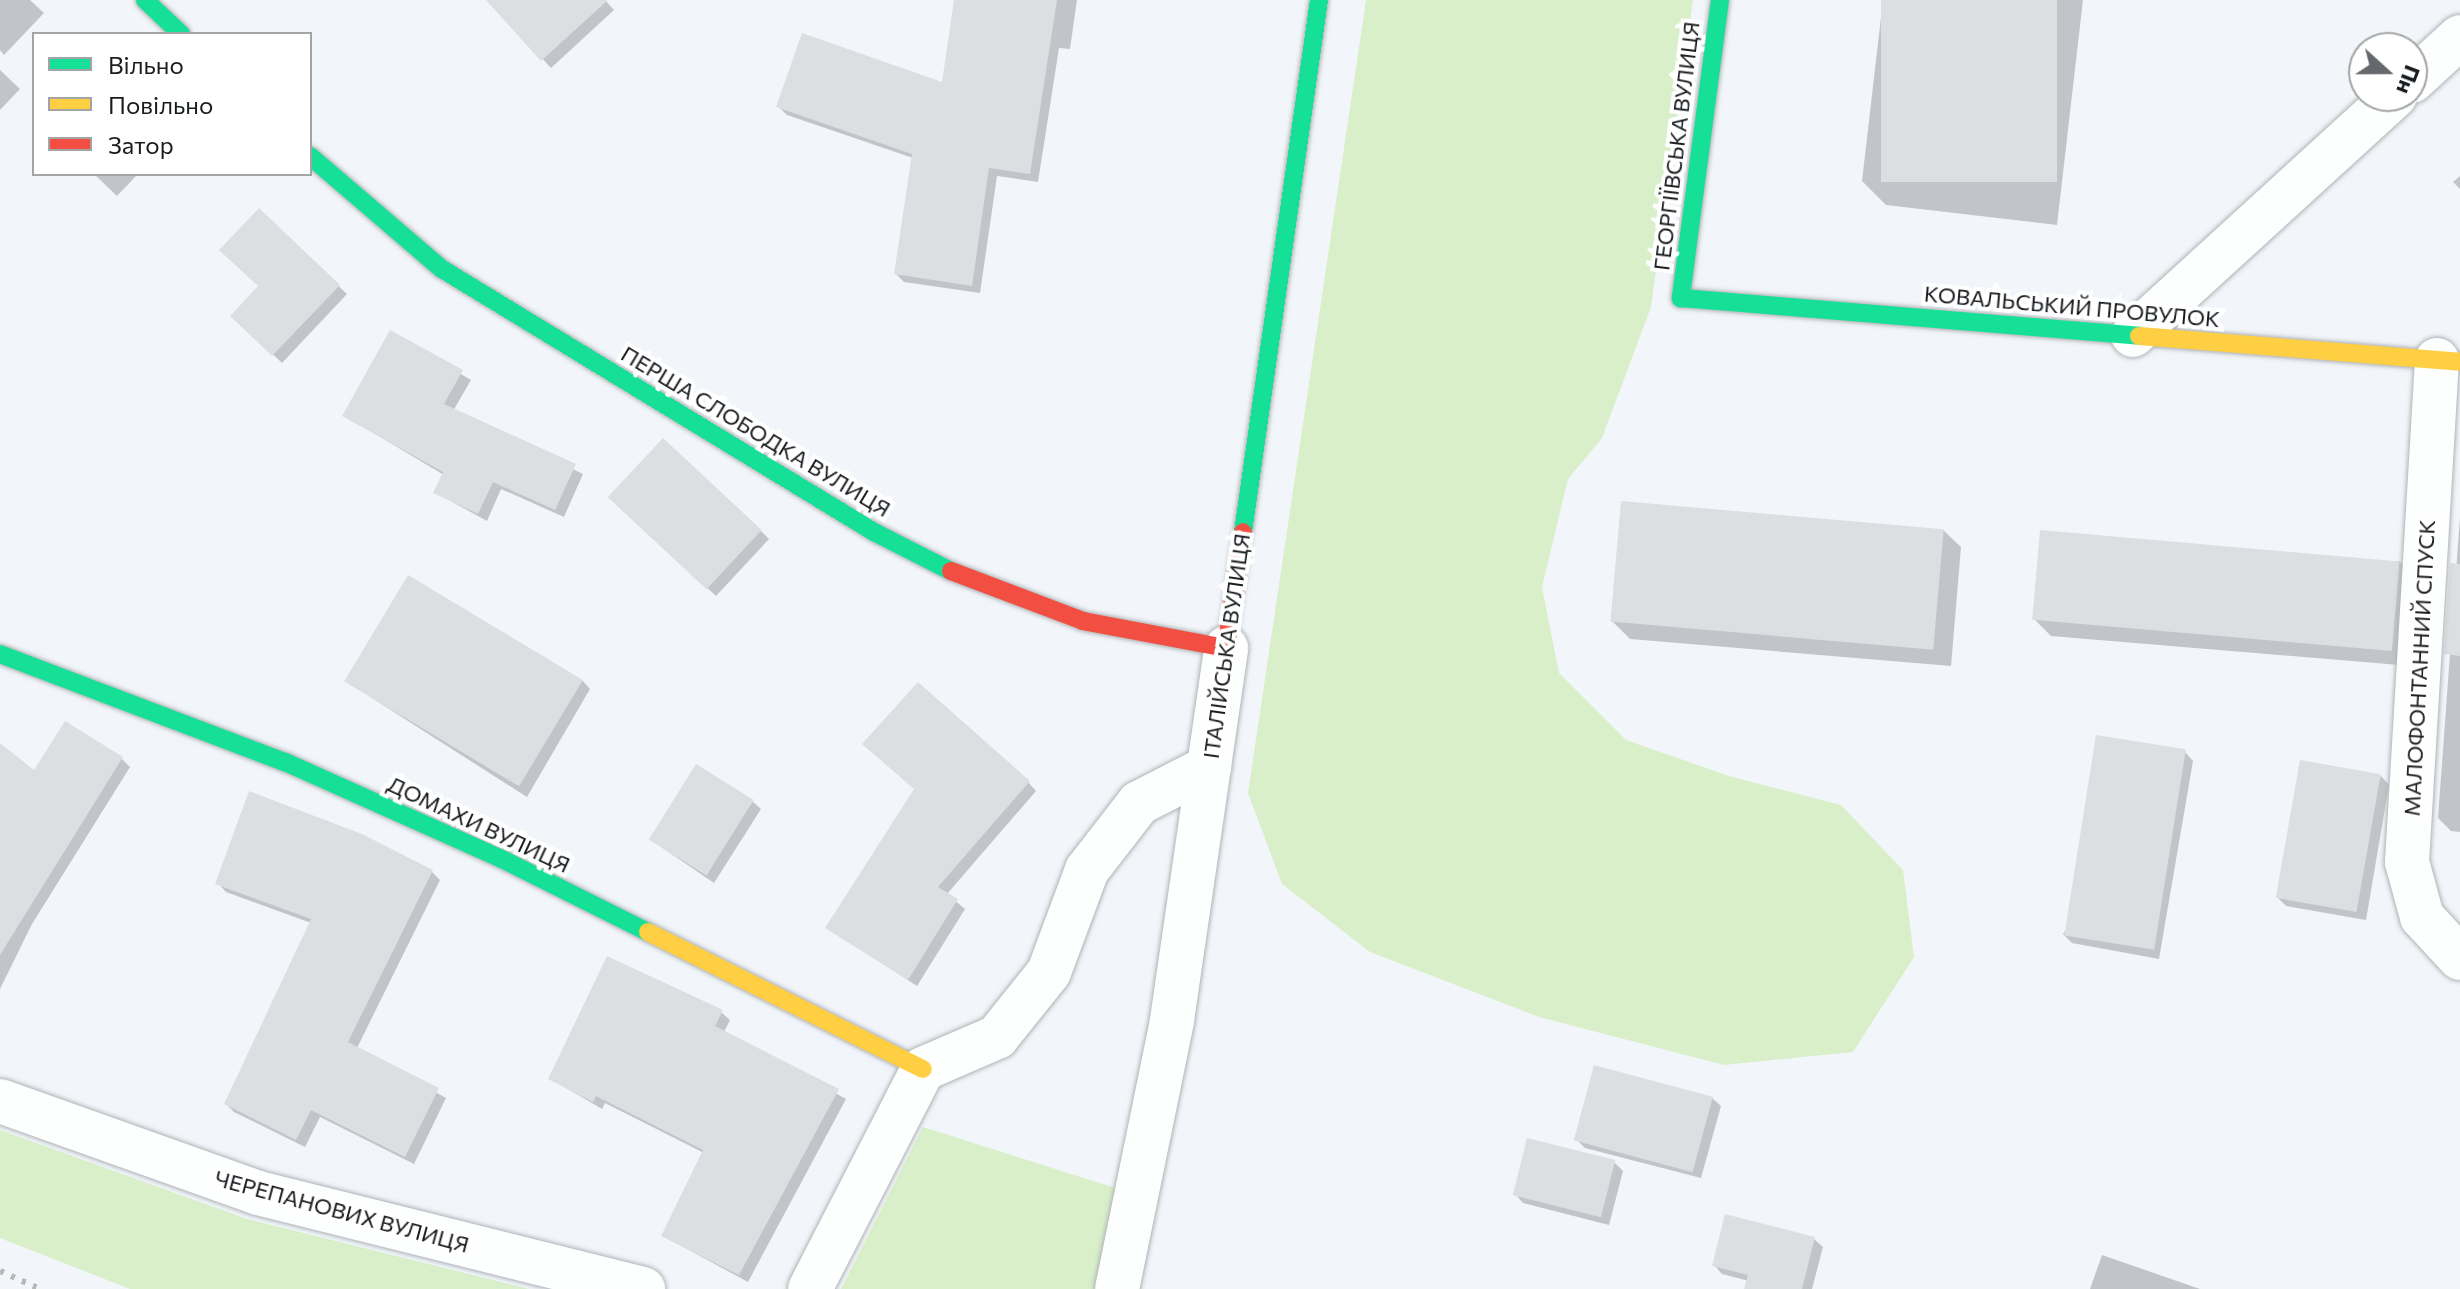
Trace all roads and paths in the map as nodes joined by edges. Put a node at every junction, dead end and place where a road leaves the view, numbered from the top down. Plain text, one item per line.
1 (145, 0) edge
2 (1319, 0) edge
3 (1720, 0) edge
4 (179, 32) edge
5 (2460, 37) edge
6 (2428, 66) edge
7 (2377, 112) edge
8 (312, 158) edge
9 (1681, 298) joint
10 (2133, 335) junction
11 (2448, 361) edge
12 (1226, 648) junction
13 (0, 654) edge
14 (1209, 767) junction
15 (2460, 958) edge
16 (923, 1069) junction
17 (0, 1101) edge
18 (643, 1289) edge
19 (810, 1289) edge
20 (1117, 1289) edge

1 - 4 street
2 - 12 street, ІТАЛІЙСЬКА ВУЛИЦЯ
3 - 9 street, ГЕОРГІЇВСЬКА ВУЛИЦЯ
5 - 6 street
7 - 10 street
8 - 12 street, ПЕРША СЛОБОДКА ВУЛИЦЯ
9 - 10 street, КОВАЛЬСЬКИЙ ПРОВУЛОК
10 - 11 street, КОВАЛЬСЬКИЙ ПРОВУЛОК
11 - 15 street, МАЛОФОНТАННИЙ СПУСК
12 - 14 street, ІТАЛІЙСЬКА ВУЛИЦЯ
13 - 16 street, ДОМАХИ ВУЛИЦЯ
14 - 16 street
14 - 20 street, ІТАЛІЙСЬКА ВУЛИЦЯ
16 - 19 street
17 - 18 street, ЧЕРЕПАНОВИХ ВУЛИЦЯ

